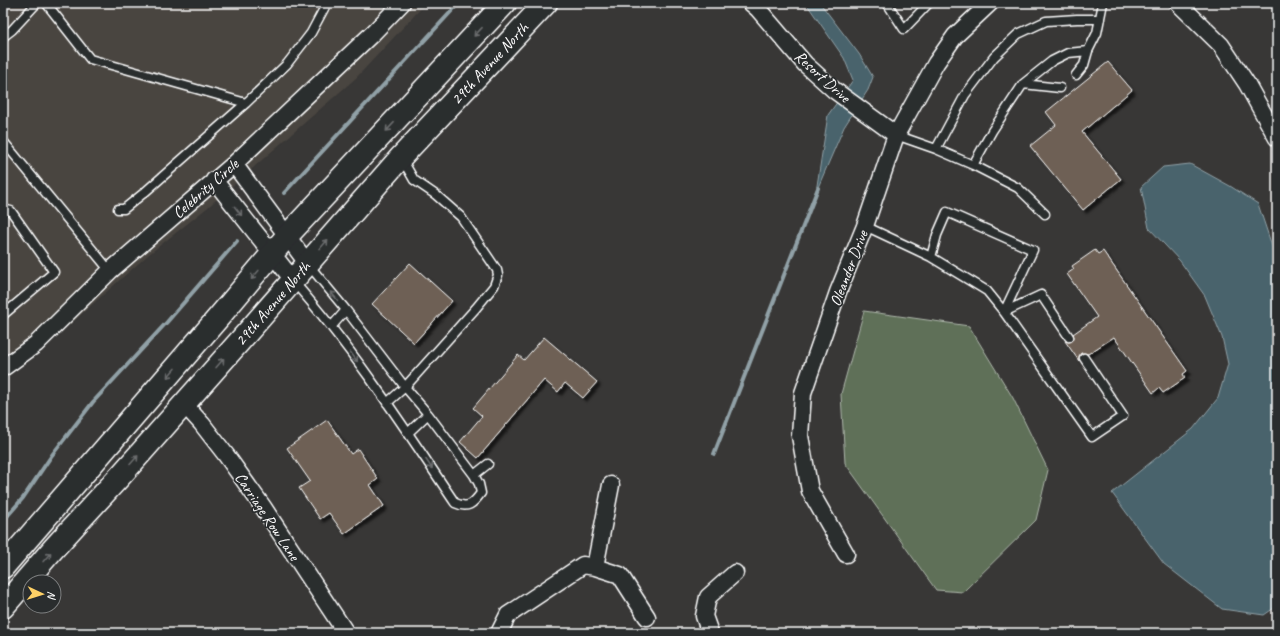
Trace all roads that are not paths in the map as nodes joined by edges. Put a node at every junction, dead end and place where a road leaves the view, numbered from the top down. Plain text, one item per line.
1 (37, 3) edge
2 (46, 3) edge
3 (327, 3) edge
4 (402, 3) edge
5 (505, 3) edge
6 (546, 3) edge
7 (887, 3) edge
8 (990, 3) edge
9 (1103, 3) edge
10 (1178, 3) edge
11 (755, 5) edge
12 (924, 5) edge
13 (1100, 19) junction
14 (3, 36) edge
15 (1088, 51) junction
16 (1076, 75) dead end
17 (1023, 84) junction
18 (1060, 88) dead end
19 (246, 103) junction
20 (896, 135) junction
21 (1277, 138) edge
22 (3, 141) edge
23 (936, 149) junction
24 (400, 157) junction
25 (234, 164) junction
26 (973, 165) junction
27 (214, 180) junction
28 (3, 209) edge
29 (118, 209) dead end
30 (1045, 214) dead end
31 (865, 226) junction
32 (287, 236) junction
33 (272, 254) junction
34 (931, 257) junction
35 (307, 263) junction
36 (110, 271) junction
37 (293, 280) junction
38 (346, 310) junction
39 (1004, 312) junction
40 (3, 315) edge
41 (332, 326) junction
42 (1070, 337) dead end
43 (1084, 358) dead end
44 (3, 368) edge
45 (405, 388) junction
46 (387, 403) junction
47 (184, 404) junction
48 (428, 414) junction
49 (408, 433) junction
50 (488, 464) dead end
51 (474, 475) junction
52 (611, 485) dead end
53 (846, 554) dead end
54 (3, 567) edge
55 (595, 567) junction
56 (735, 573) dead end
57 (3, 607) edge
58 (647, 617) dead end
59 (346, 633) edge
60 (499, 633) edge
61 (710, 633) edge

1 - 14 lane
2 - 19 lane
3 - 19 lane
4 - 25 street, Celebrity Circle
5 -> 32 main road, 29th Avenue North
6 - 24 main road, 29th Avenue North
7 - 12 lane
8 - 20 street, Oleander Drive
9 - 13 lane
10 - 21 street
11 - 20 street, Resort Drive
13 - 15 lane
13 - 23 lane
15 - 16 lane
15 - 17 lane
17 - 18 lane
17 - 26 lane
19 - 29 lane
20 - 23 lane
20 - 31 street, Oleander Drive
22 - 36 lane
23 - 26 lane
35 -> 24 main road, 29th Avenue North
24 - 45 lane
25 - 27 street, Celebrity Circle
25 - 32 street
26 - 30 lane
27 -> 33 street
27 - 36 street, Celebrity Circle
28 - 40 lane
31 - 34 lane
31 - 53 street, Oleander Drive
32 - 33 main road, 29th Avenue North
32 - 35 street
33 - 37 street
33 -> 54 main road, 29th Avenue North
34 - 39 lane
34 - 39 lane
35 - 37 main road, 29th Avenue North
38 -> 35 lane
36 - 44 street, Celebrity Circle
37 - 41 lane
47 -> 37 main road, 29th Avenue North
38 - 41 lane
38 - 45 lane
39 - 42 lane
39 - 43 lane
41 -> 46 lane
45 - 46 lane
45 - 48 lane
46 - 49 lane
57 -> 47 main road, 29th Avenue North
47 - 59 street, Carriage Row Lane
48 - 49 lane
48 - 51 lane
49 -> 51 lane
50 - 51 lane
52 - 55 street
55 - 58 street
55 - 60 street
56 - 61 street

